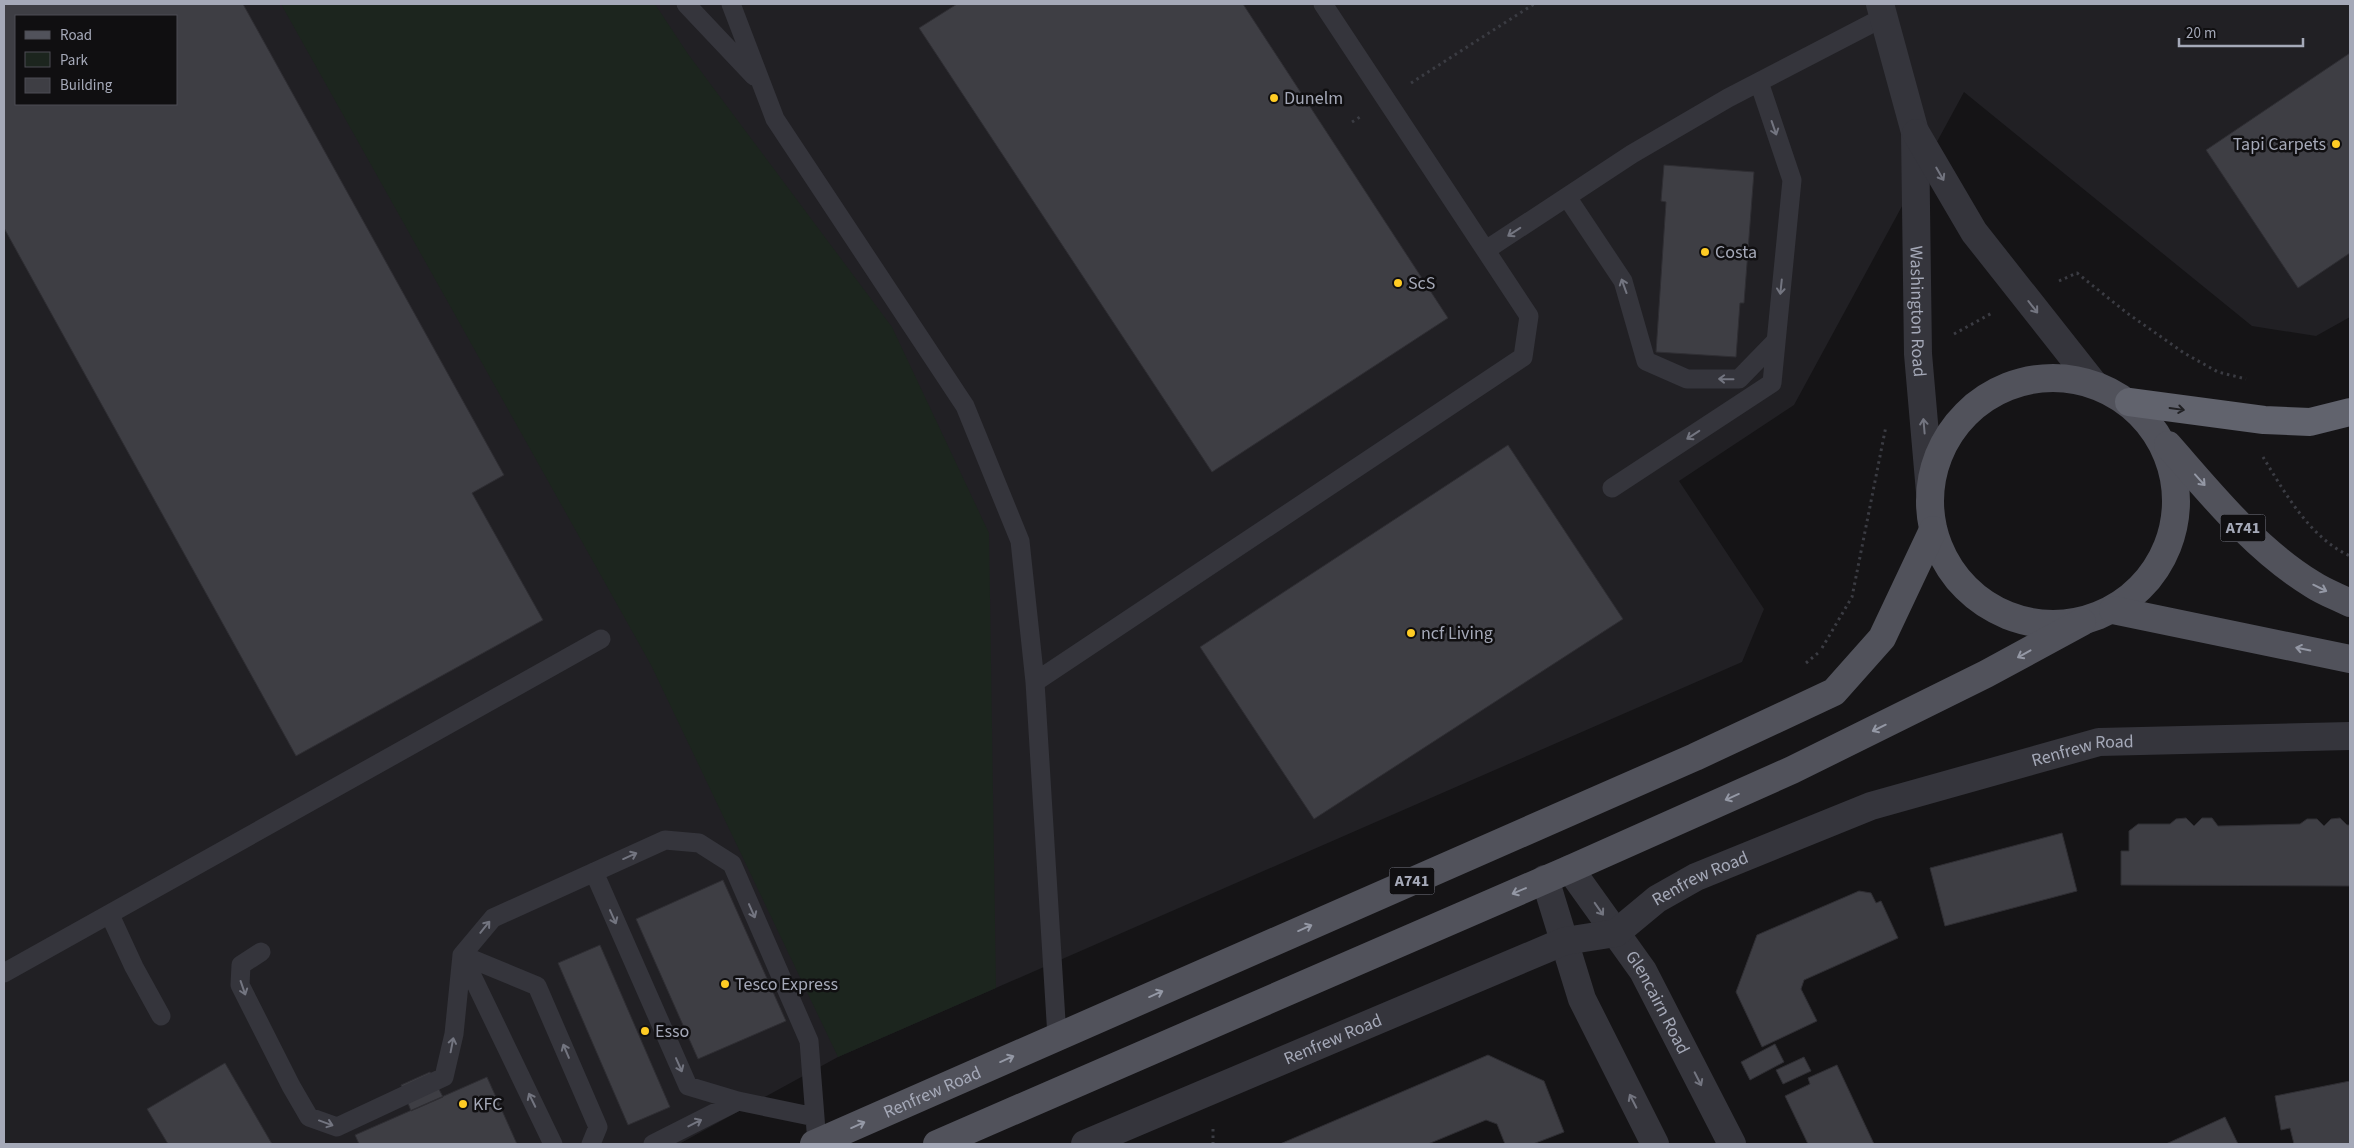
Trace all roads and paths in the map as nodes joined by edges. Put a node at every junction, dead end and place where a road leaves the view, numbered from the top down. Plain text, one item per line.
1 (686, 4) edge
2 (731, 4) edge
3 (1323, 4) edge
4 (1534, 4) edge
5 (1882, 11) edge
6 (1758, 82) junction
7 (761, 84) junction
8 (1386, 100) junction
9 (1352, 122) dead end
10 (1915, 132) junction
11 (1567, 197) junction
12 (1486, 250) junction
13 (1776, 341) junction
14 (2094, 384) junction
15 (2129, 402) junction
16 (2350, 412) edge
17 (1886, 420) dead end
18 (2156, 431) junction
19 (1612, 488) dead end
20 (1930, 492) junction
21 (1933, 530) junction
22 (2350, 603) edge
23 (2113, 610) junction
24 (2082, 622) junction
25 (601, 639) dead end
26 (2350, 659) edge
27 (1800, 669) dead end
28 (1035, 682) junction
29 (2350, 736) edge
30 (1570, 869) junction
31 (594, 872) junction
32 (1545, 880) junction
33 (110, 915) junction
34 (1616, 932) junction
35 (1565, 941) junction
36 (262, 952) dead end
37 (462, 955) junction
38 (4, 973) edge
39 (161, 1016) dead end
40 (1057, 1037) junction
41 (738, 1101) junction
42 (815, 1135) edge
43 (553, 1144) edge
44 (591, 1144) edge
45 (652, 1144) edge
46 (936, 1144) edge
47 (1085, 1144) edge
48 (1655, 1144) edge
49 (1732, 1144) edge

1 - 7 lane
2 - 7 lane
3 - 8 lane
4 - 8 path
5 - 6 lane
5 - 10 street, Washington Road
6 - 11 lane
6 -> 13 lane
7 - 28 lane
8 - 9 path
8 - 12 lane
10 -> 14 street, Washington Road
20 -> 10 street, Washington Road
11 -> 12 lane
13 -> 11 lane
12 - 28 lane
13 -> 19 lane
14 - 15 main road
14 - 20 main road
15 -> 16 highway
15 - 18 main road
17 - 27 path
18 -> 22 main road, A741
18 - 23 main road
20 - 21 main road
21 - 24 main road
40 -> 21 main road, Renfrew Road / A741
23 - 24 main road
26 -> 23 main road
24 -> 30 main road
25 - 33 lane
28 - 40 lane
29 - 34 street, Renfrew Road
30 - 32 main road
30 -> 34 street, Glencairn Road
37 -> 31 lane
31 -> 41 lane
31 -> 42 lane
32 - 35 street
32 -> 46 main road
33 - 38 lane
33 - 39 lane
34 - 35 street, Renfrew Road
34 -> 49 street, Glencairn Road
35 - 47 street, Renfrew Road
48 -> 35 street
36 -> 37 lane
43 -> 37 lane
44 -> 37 lane
42 -> 40 main road, Renfrew Road / A741
41 - 42 lane
45 -> 41 lane

